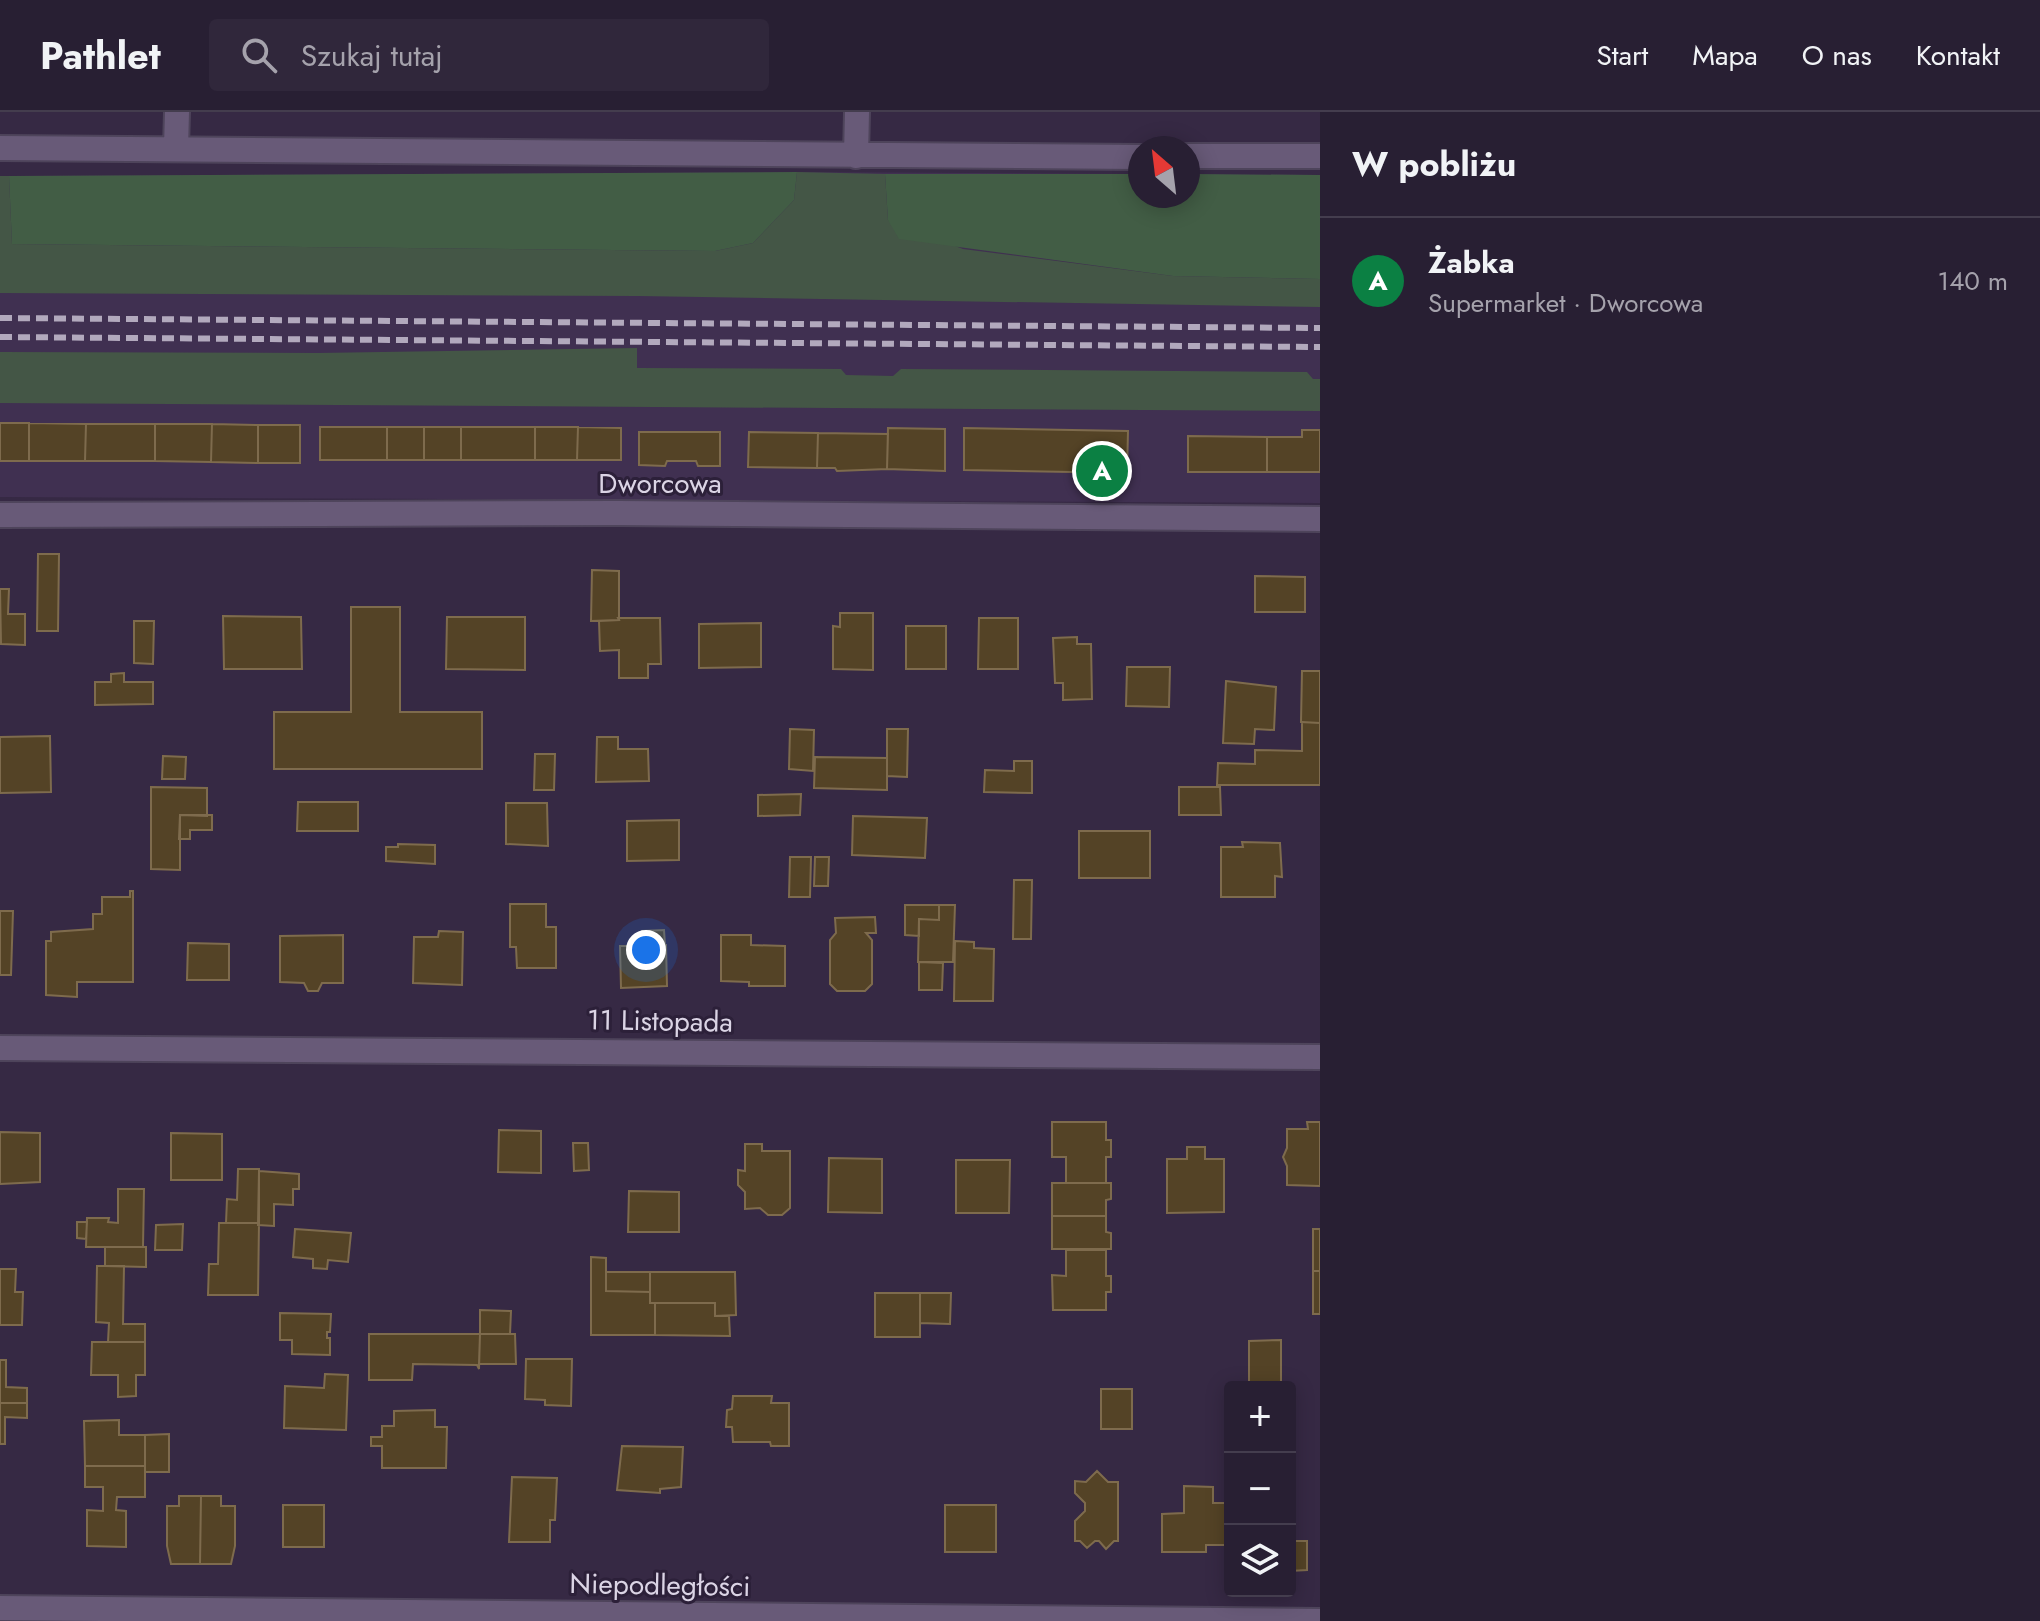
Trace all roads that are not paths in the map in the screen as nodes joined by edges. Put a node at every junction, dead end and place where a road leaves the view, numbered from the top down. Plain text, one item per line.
1 (177, 112) edge
2 (857, 112) edge
3 (0, 148) edge
4 (176, 148) junction
5 (856, 156) junction
6 (1200, 156) edge
7 (1320, 156) edge
8 (1128, 157) edge
9 (0, 515) edge
10 (1320, 519) edge
11 (0, 1048) edge
12 (1320, 1057) edge
13 (0, 1608) edge
14 (255, 1615) edge
15 (1320, 1621) edge

1 - 4 street
2 - 5 street
3 - 4 street
4 - 5 street
5 - 8 street
6 - 7 street
9 - 10 street, Dworcowa
11 - 12 street, 11 Listopada
13 - 14 street, Niepodległości
14 - 15 street, Niepodległości

